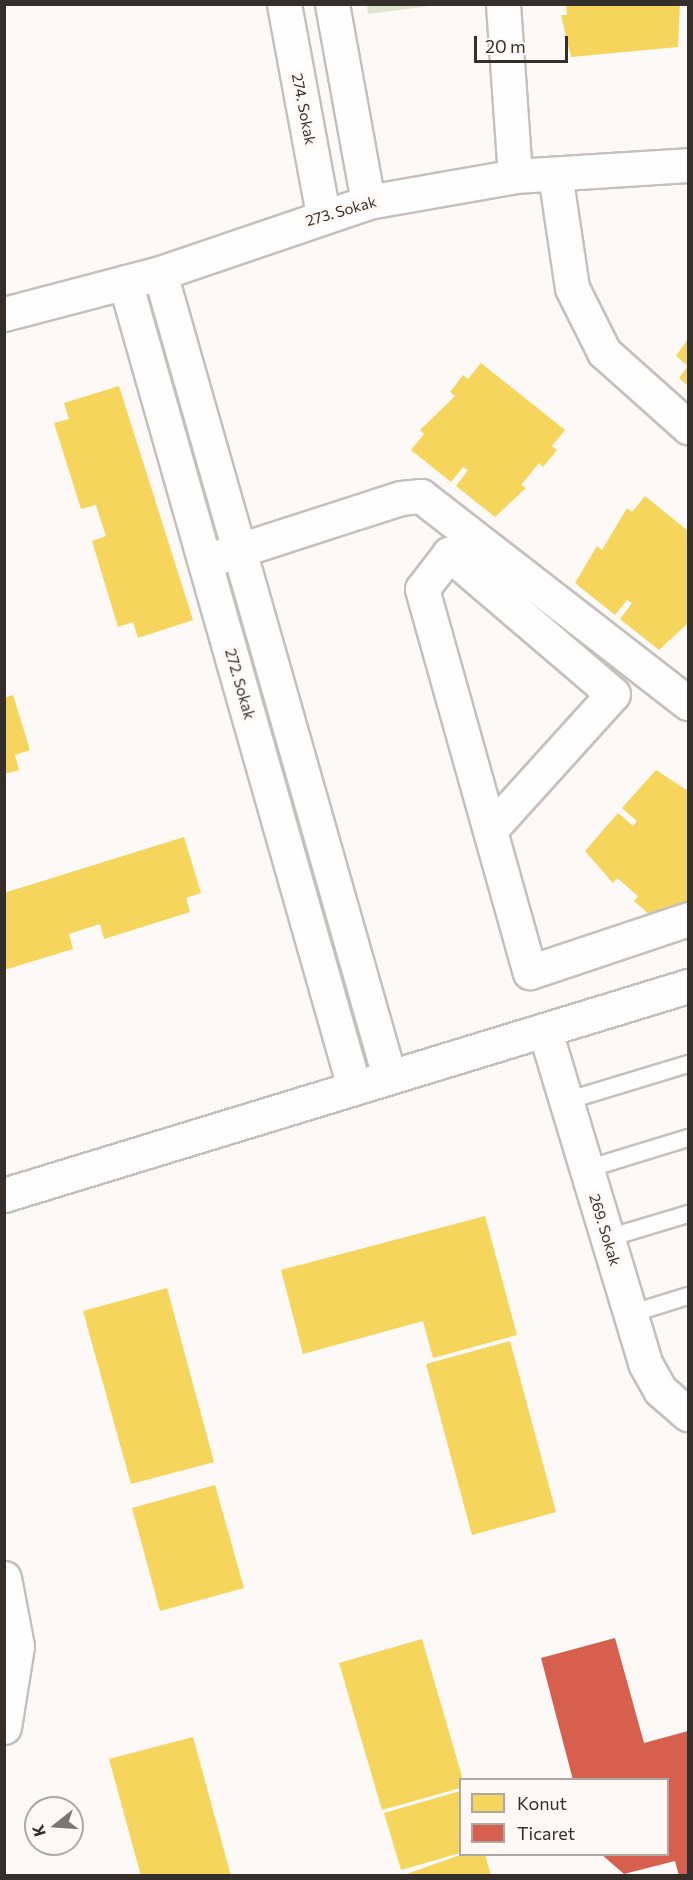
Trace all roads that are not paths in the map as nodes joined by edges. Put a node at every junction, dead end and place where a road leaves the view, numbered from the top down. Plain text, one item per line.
1 (284, 4) edge
2 (332, 4) edge
3 (503, 4) edge
4 (688, 165) edge
5 (555, 174) junction
6 (515, 176) junction
7 (368, 202) junction
8 (323, 214) junction
9 (160, 273) junction
10 (126, 282) junction
11 (4, 314) edge
12 (688, 427) edge
13 (240, 550) junction
14 (205, 561) junction
15 (688, 703) edge
16 (490, 830) junction
17 (688, 920) edge
18 (688, 986) edge
19 (545, 1031) junction
20 (688, 1064) edge
21 (389, 1076) junction
22 (354, 1087) junction
23 (566, 1101) junction
24 (688, 1137) edge
25 (587, 1169) junction
26 (4, 1195) edge
27 (688, 1214) edge
28 (608, 1238) junction
29 (688, 1296) edge
30 (630, 1314) junction
31 (688, 1414) edge
32 (4, 1578) edge
33 (4, 1727) edge

1 - 8 street, 274. Sokak
2 - 7 street
3 - 6 street
4 - 5 street, 273. Sokak
5 - 6 street, 273. Sokak
5 - 12 street
6 - 7 street, 273. Sokak
7 - 8 street, 273. Sokak
8 - 9 street, 273. Sokak
9 - 10 street, 273. Sokak
9 - 13 street
10 - 11 street, 273. Sokak
10 - 14 street, 272. Sokak
13 - 14 street
13 - 15 street
13 - 21 street
14 - 22 street, 272. Sokak
16 - 16 street
16 - 17 street
18 - 19 street
19 - 21 street
19 - 23 street, 269. Sokak
20 - 23 lane
21 - 22 street
22 - 26 street
23 - 25 street, 269. Sokak
24 - 25 lane
25 - 28 street, 269. Sokak
27 - 28 lane
28 - 30 street, 269. Sokak
29 - 30 lane
30 - 31 street, 269. Sokak
32 - 33 street

